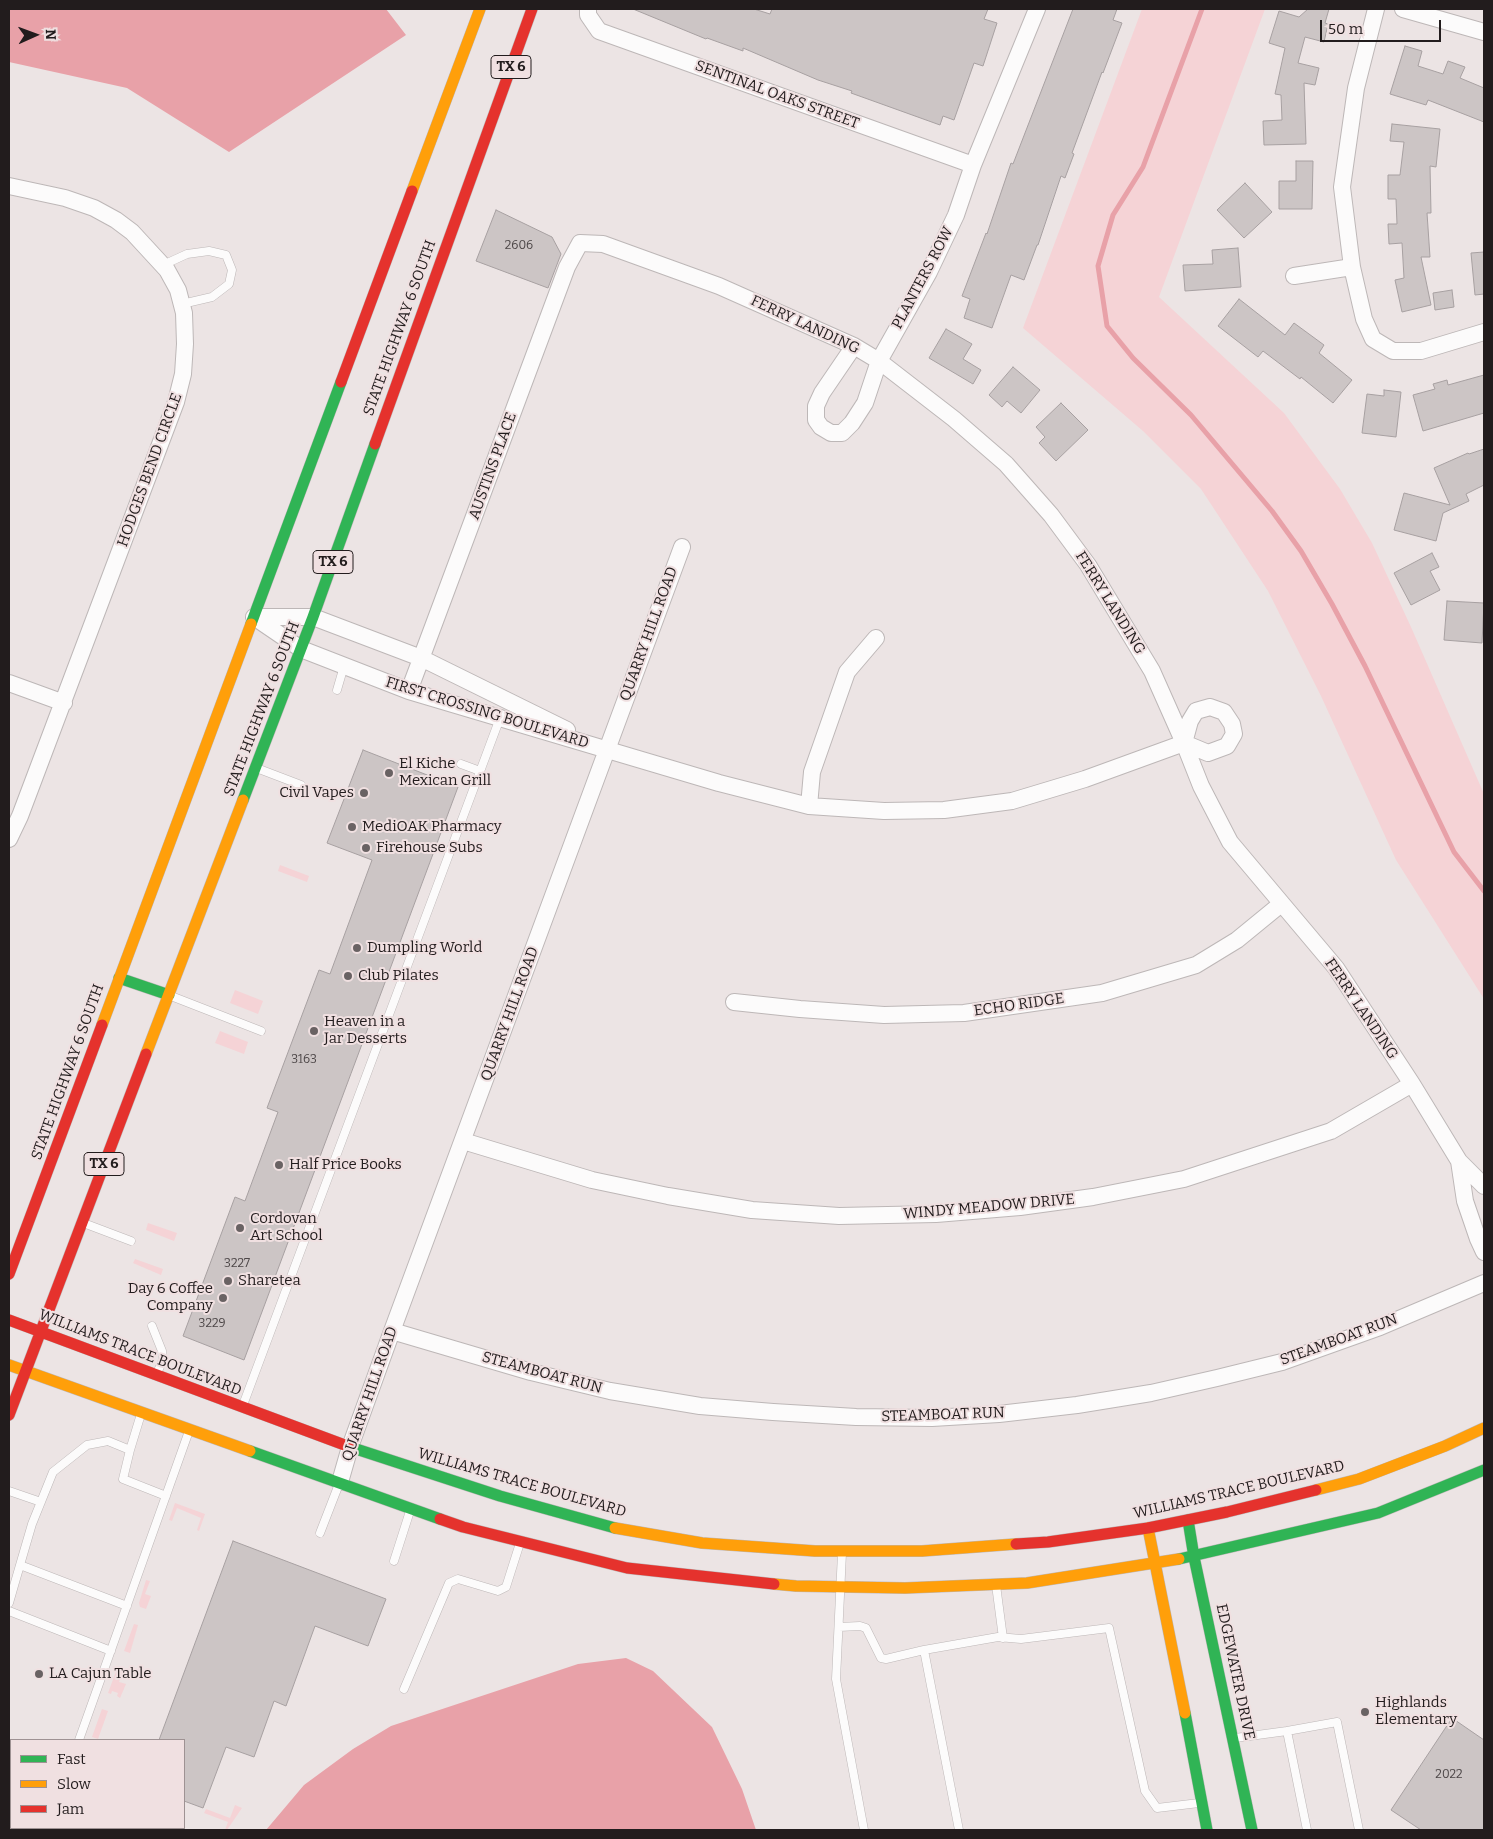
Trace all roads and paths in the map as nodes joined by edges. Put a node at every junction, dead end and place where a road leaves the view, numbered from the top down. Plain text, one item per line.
1 (480, 9) edge
2 (532, 9) edge
3 (1037, 9) edge
4 (1376, 9) edge
5 (1403, 9) edge
6 (588, 12) edge
7 (1484, 32) edge
8 (973, 165) junction
9 (9, 186) edge
10 (580, 243) joint
11 (163, 265) junction
12 (1352, 267) junction
13 (1294, 276) dead end
14 (182, 304) junction
15 (1484, 332) edge
16 (854, 346) junction
17 (878, 361) junction
18 (682, 547) dead end
19 (254, 617) junction
20 (313, 617) junction
21 (876, 638) dead end
22 (301, 649) junction
23 (421, 658) junction
24 (344, 666) junction
25 (9, 683) edge
26 (337, 690) dead end
27 (409, 691) junction
28 (64, 703) junction
29 (500, 718) junction
30 (1184, 743) junction
31 (607, 750) junction
32 (461, 764) dead end
33 (256, 768) junction
34 (480, 771) junction
35 (301, 785) dead end
36 (809, 806) junction
37 (9, 838) edge
38 (1281, 904) junction
39 (119, 978) junction
40 (169, 995) junction
41 (734, 1002) dead end
42 (262, 1031) dead end
43 (1412, 1084) junction
44 (463, 1140) junction
45 (1458, 1161) junction
46 (1484, 1186) edge
47 (82, 1222) junction
48 (131, 1241) dead end
49 (1484, 1252) edge
50 (9, 1274) edge
51 (1484, 1283) edge
52 (9, 1320) edge
53 (152, 1326) dead end
54 (392, 1331) junction
55 (40, 1332) junction
56 (9, 1365) edge
57 (26, 1371) junction
58 (156, 1376) junction
59 (242, 1408) junction
60 (141, 1412) junction
61 (9, 1415) edge
62 (1484, 1428) edge
63 (189, 1430) junction
64 (350, 1447) junction
65 (130, 1450) junction
66 (1484, 1470) edge
67 (340, 1482) junction
68 (9, 1491) edge
69 (166, 1496) junction
70 (41, 1502) junction
71 (411, 1508) junction
72 (1188, 1520) junction
73 (1148, 1528) junction
74 (320, 1533) dead end
75 (520, 1541) junction
76 (842, 1551) junction
77 (1194, 1557) junction
78 (394, 1561) dead end
79 (1155, 1563) junction
80 (20, 1565) junction
81 (996, 1584) junction
82 (842, 1587) junction
83 (9, 1603) edge
84 (127, 1606) junction
85 (9, 1611) edge
86 (839, 1627) junction
87 (1003, 1638) junction
88 (924, 1650) junction
89 (112, 1651) junction
90 (404, 1689) dead end
91 (1288, 1731) junction
92 (1233, 1738) junction
93 (79, 1739) edge
94 (1202, 1802) junction
95 (864, 1830) edge
96 (959, 1830) edge
97 (1207, 1830) edge
98 (1252, 1830) edge
99 (1307, 1830) edge
100 (1360, 1830) edge

1 - 19 main road, STATE HIGHWAY 6 SOUTH
2 - 20 main road, STATE HIGHWAY 6 SOUTH / TX 6
3 - 8 street, PLANTERS ROW
4 - 12 street
5 - 7 street
6 - 8 street, SENTINAL OAKS STREET
8 - 17 street, PLANTERS ROW
9 - 11 street, HODGES BEND CIRCLE
10 - 16 street, FERRY LANDING
10 - 23 street, AUSTINS PLACE
11 - 14 street, HODGES BEND CIRCLE
11 - 14 lane
12 - 13 street
12 - 15 street
14 - 28 street, HODGES BEND CIRCLE
16 - 17 street, FERRY LANDING
16 - 17 street, PLANTERS ROW
17 - 30 street, FERRY LANDING
18 - 31 street, QUARRY HILL ROAD
19 - 20 street, FIRST CROSSING BOULEVARD
19 - 22 street, FIRST CROSSING BOULEVARD
19 - 39 main road, STATE HIGHWAY 6 SOUTH
20 - 22 main road, STATE HIGHWAY 6 SOUTH / TX 6
20 - 23 street, FIRST CROSSING BOULEVARD
21 - 36 street
22 - 24 street, FIRST CROSSING BOULEVARD
22 - 33 main road, STATE HIGHWAY 6 SOUTH / TX 6
23 - 27 street, AUSTINS PLACE
23 - 31 street, FIRST CROSSING BOULEVARD
24 - 26 lane
24 - 27 street, FIRST CROSSING BOULEVARD
25 - 28 street
27 - 29 street, FIRST CROSSING BOULEVARD
28 - 37 street, HODGES BEND CIRCLE
29 - 31 street, FIRST CROSSING BOULEVARD
29 - 34 lane
30 - 36 street, FIRST CROSSING BOULEVARD
30 - 38 street, FERRY LANDING
31 - 36 street, FIRST CROSSING BOULEVARD
31 - 44 street, QUARRY HILL ROAD
32 - 34 lane
33 - 35 lane
33 - 40 main road, STATE HIGHWAY 6 SOUTH / TX 6
34 - 59 lane
38 - 41 street, ECHO RIDGE
38 - 43 street, FERRY LANDING
39 - 40 main road
39 - 50 main road, STATE HIGHWAY 6 SOUTH
40 - 42 lane
40 - 47 main road, STATE HIGHWAY 6 SOUTH / TX 6
43 - 44 street, WINDY MEADOW DRIVE
43 - 45 street, FERRY LANDING
44 - 54 street, QUARRY HILL ROAD
45 - 46 street, FERRY LANDING
45 - 49 street, FERRY LANDING
47 - 48 lane
47 - 55 main road, STATE HIGHWAY 6 SOUTH / TX 6
51 - 54 street, STEAMBOAT RUN
52 - 55 main road, WILLIAMS TRACE BOULEVARD
53 - 58 lane
54 - 64 street, QUARRY HILL ROAD
55 - 57 main road, STATE HIGHWAY 6 SOUTH / TX 6
55 - 58 main road, WILLIAMS TRACE BOULEVARD
56 - 57 main road
57 - 60 main road
57 - 61 main road, STATE HIGHWAY 6 SOUTH / TX 6
58 - 59 main road, WILLIAMS TRACE BOULEVARD
59 - 64 main road, WILLIAMS TRACE BOULEVARD
60 - 63 main road
60 - 65 lane
62 - 72 main road, WILLIAMS TRACE BOULEVARD
63 - 67 main road
63 - 69 lane
64 - 67 street, QUARRY HILL ROAD
64 - 76 main road, WILLIAMS TRACE BOULEVARD
65 - 69 lane
65 - 70 lane
66 - 77 main road
67 - 71 main road
67 - 74 lane
68 - 70 lane
69 - 84 lane
70 - 80 lane
71 - 75 main road
71 - 78 lane
72 - 73 main road, WILLIAMS TRACE BOULEVARD
72 - 77 main road, EDGEWATER DRIVE
73 - 76 main road, WILLIAMS TRACE BOULEVARD
73 - 79 main road
75 - 82 main road
75 - 90 lane
76 - 82 lane
77 - 79 main road
77 - 92 main road, EDGEWATER DRIVE
79 - 81 main road
79 - 94 main road
80 - 83 lane
80 - 84 lane
81 - 82 main road
81 - 87 lane
82 - 86 lane
84 - 89 lane
85 - 89 lane
86 - 88 lane
86 - 95 lane
87 - 88 lane
87 - 94 lane
88 - 96 lane
89 - 93 lane
91 - 92 lane
91 - 99 lane
91 - 100 lane
92 - 98 main road, EDGEWATER DRIVE
94 - 97 main road

